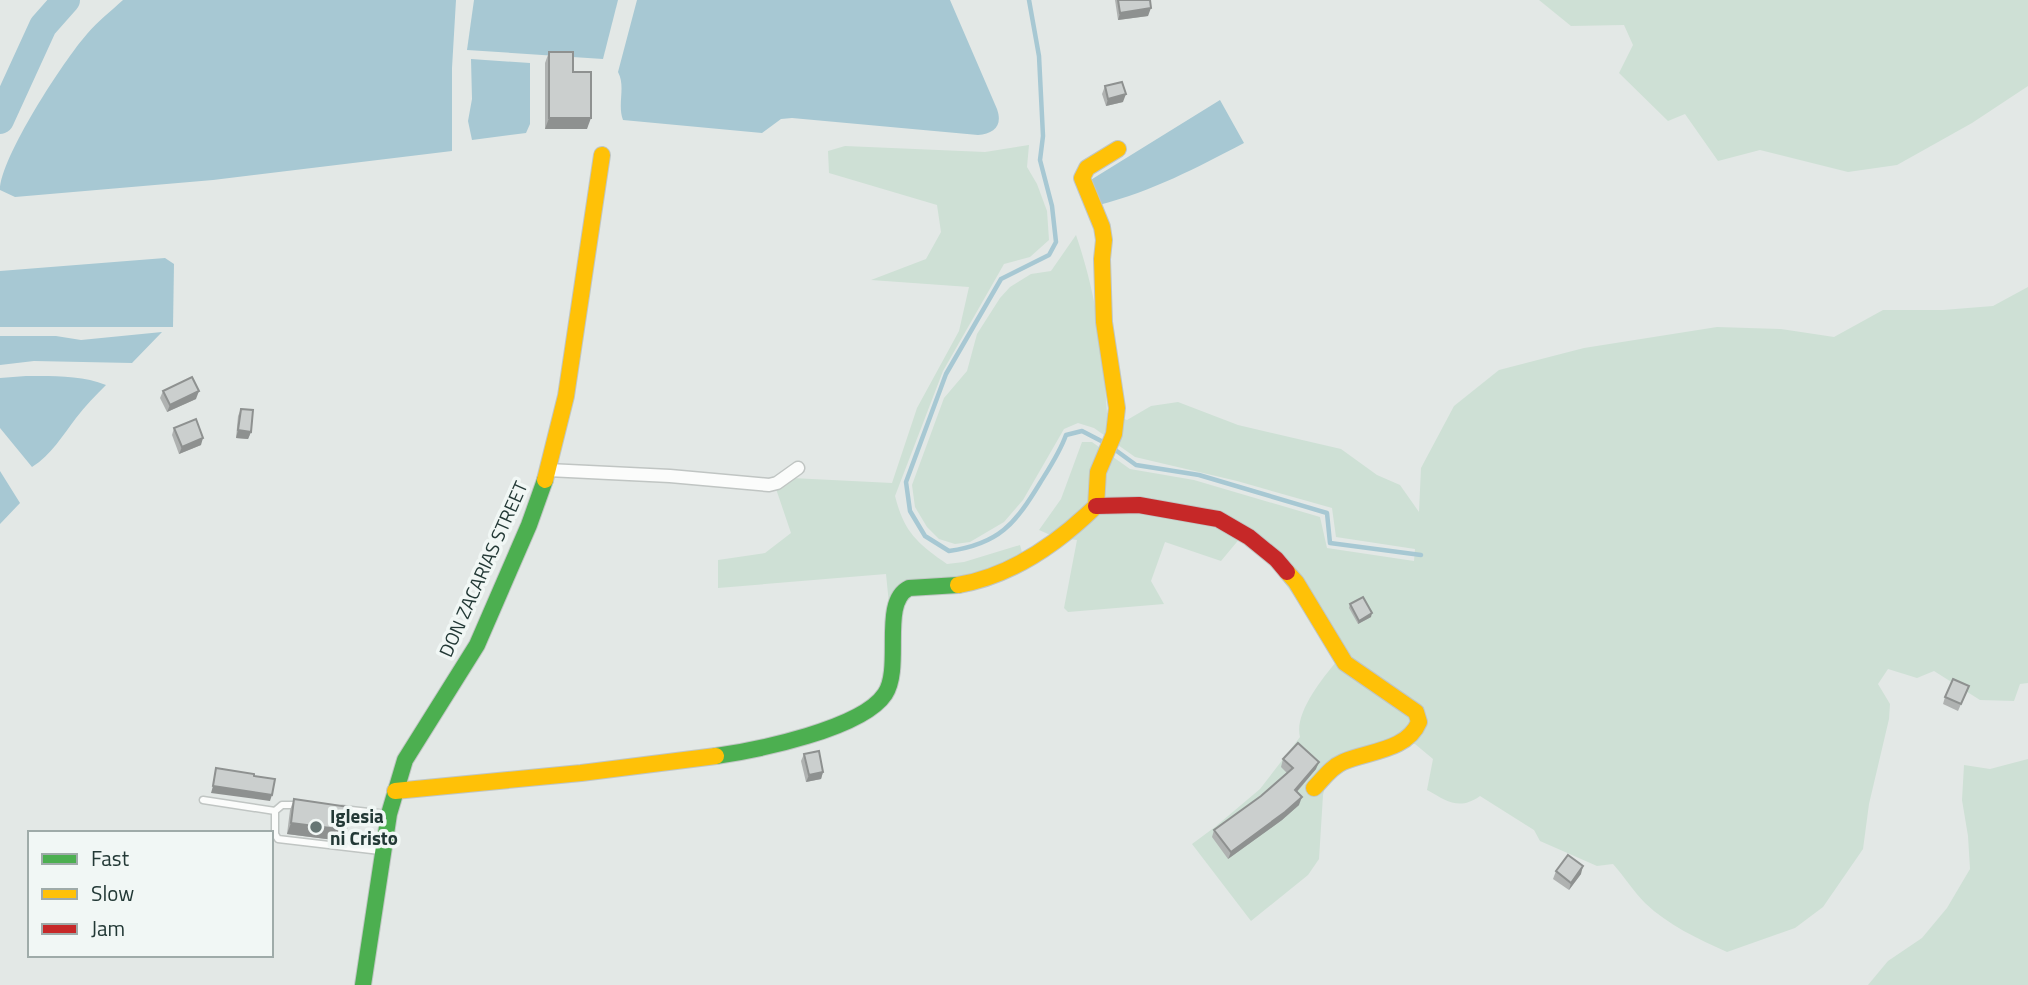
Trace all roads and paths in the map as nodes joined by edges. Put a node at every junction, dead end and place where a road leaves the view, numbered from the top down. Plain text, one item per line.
1 (1118, 149) dead end
2 (602, 155) dead end
3 (798, 468) dead end
4 (548, 470) junction
5 (1096, 506) junction
6 (1314, 788) dead end
7 (396, 791) junction
8 (204, 800) dead end
9 (312, 806) edge
10 (338, 809) edge
11 (275, 811) junction
12 (389, 814) junction
13 (382, 852) junction
14 (363, 985) edge

1 - 5 street
2 - 4 street, DON ZACARIAS STREET
3 - 4 street
4 - 7 street, DON ZACARIAS STREET
5 - 6 street
5 - 7 street
7 - 12 street, DON ZACARIAS STREET
8 - 11 lane
9 - 11 lane
10 - 12 lane
11 - 13 lane
12 - 13 street, DON ZACARIAS STREET
13 - 14 street, DON ZACARIAS STREET

